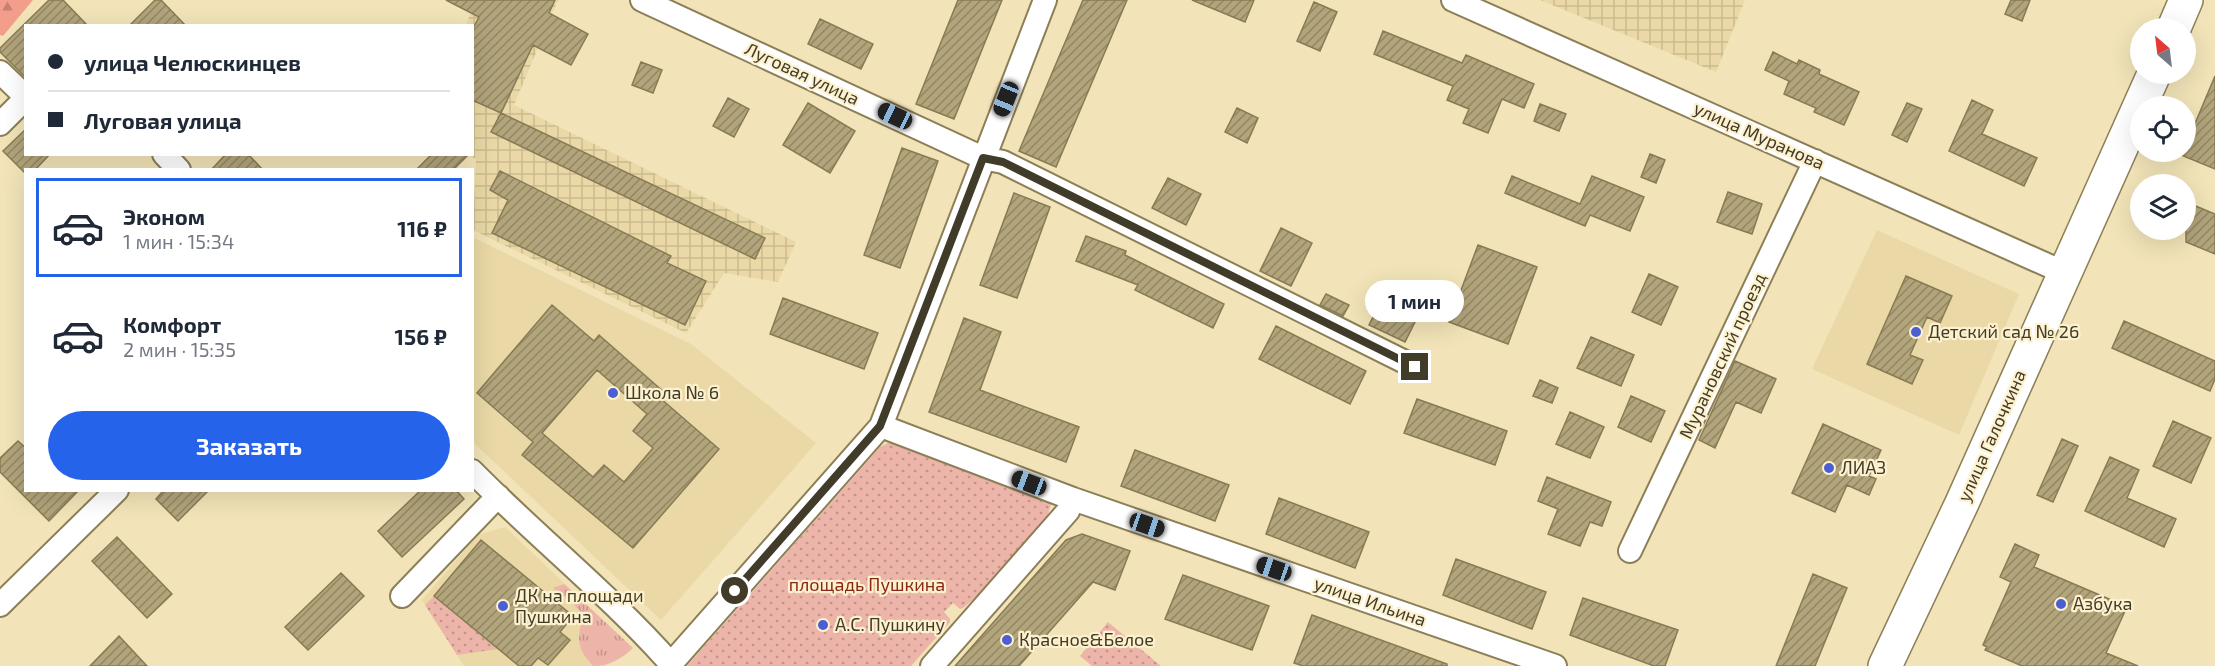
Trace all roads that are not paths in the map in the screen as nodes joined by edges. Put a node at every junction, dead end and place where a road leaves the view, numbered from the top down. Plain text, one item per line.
1 (642, 0) edge
2 (1045, 0) edge
3 (1453, 0) edge
4 (2186, 0) edge
5 (2178, 18) edge
6 (0, 72) edge
7 (2150, 84) edge
8 (24, 95) edge
9 (24, 99) edge
10 (0, 124) edge
11 (166, 156) edge
12 (983, 158) junction
13 (1815, 161) junction
14 (177, 168) edge
15 (2065, 273) junction
16 (1415, 367) dead end
17 (880, 426) junction
18 (474, 473) edge
19 (115, 492) edge
20 (498, 496) junction
21 (1073, 499) junction
22 (1630, 551) dead end
23 (402, 596) dead end
24 (0, 605) edge
25 (670, 665) edge
26 (932, 666) edge
27 (1555, 666) edge
28 (1885, 666) edge

1 - 12 street, Луговая улица
2 - 12 street
3 - 13 street, улица Муранова
4 - 5 street
6 - 8 street
7 - 15 street, улица Галочкина
9 - 10 street
11 - 14 street
12 - 16 street, Луговая улица
12 - 17 street
13 - 15 street, улица Муранова
13 - 22 street, Мурановский проезд
15 - 28 street, улица Галочкина
17 - 21 street, улица Ильина
17 - 25 street
18 - 20 street
19 - 24 street
20 - 23 street
20 - 25 street
21 - 26 street
21 - 27 street, улица Ильина

